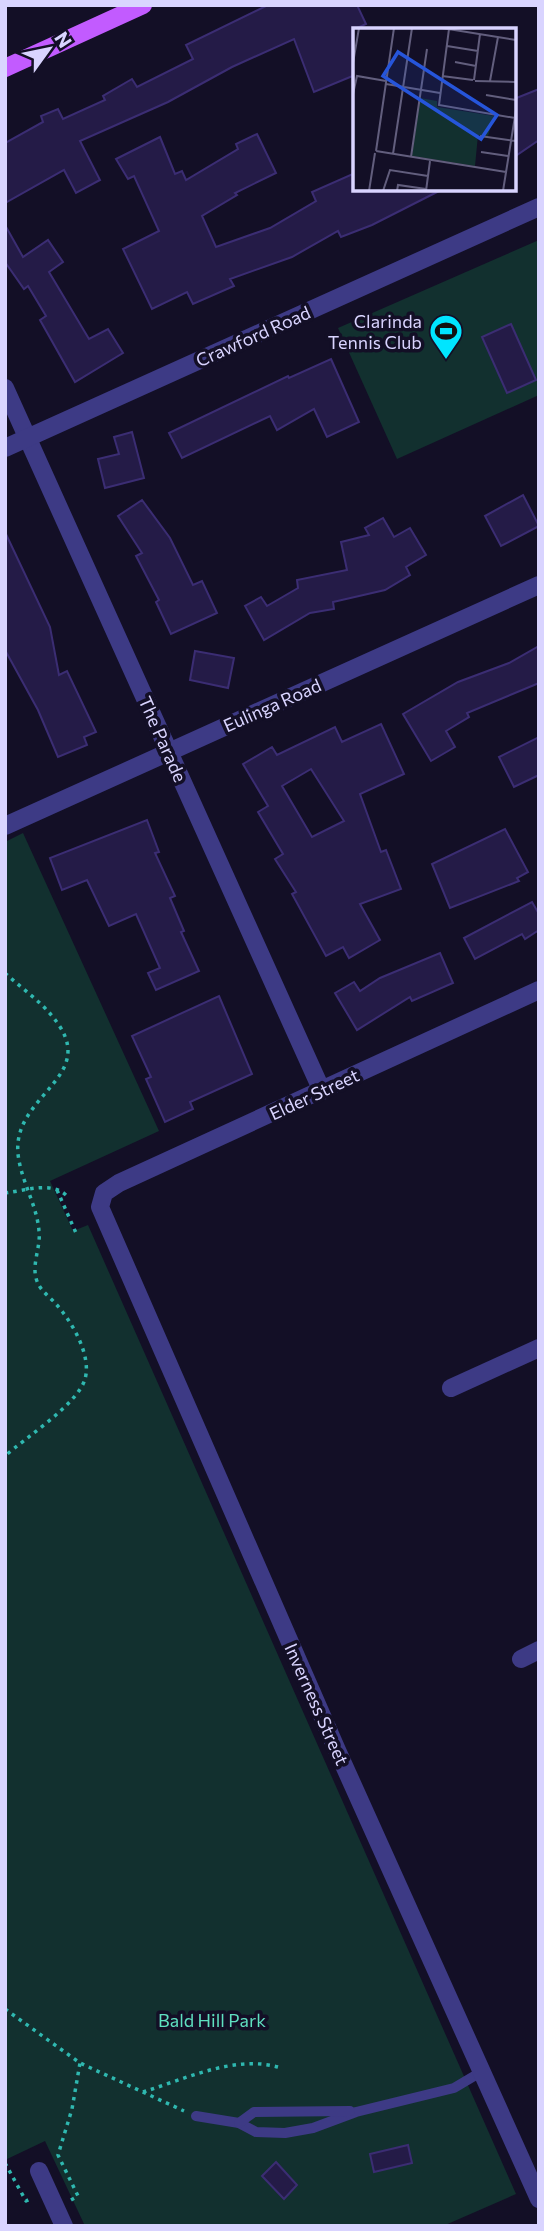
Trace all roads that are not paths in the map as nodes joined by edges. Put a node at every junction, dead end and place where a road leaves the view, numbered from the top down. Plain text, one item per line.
1 (143, 5) edge
2 (5, 68) edge
3 (539, 206) edge
4 (5, 388) edge
5 (28, 438) junction
6 (5, 448) edge
7 (539, 585) edge
8 (169, 752) junction
9 (5, 826) edge
10 (539, 990) edge
11 (321, 1091) junction
12 (100, 1207) joint
13 (539, 1348) edge
14 (451, 1388) dead end
15 (539, 1650) edge
16 (521, 1659) dead end
17 (481, 2072) junction
18 (356, 2112) junction
19 (195, 2116) road end
20 (239, 2123) junction
21 (39, 2171) dead end
22 (539, 2199) edge
23 (64, 2226) edge

1 - 2 main road
3 - 5 street, Crawford Road
4 - 5 street, The Parade
5 - 6 street, Crawford Road
5 - 8 street, The Parade
7 - 8 street, Eulinga Road
8 - 9 street, Eulinga Road
8 - 11 street, The Parade
10 - 11 street, Elder Street
11 - 12 street, Elder Street
12 - 17 street, Inverness Street
13 - 14 street
15 - 16 street
17 - 18 lane
17 - 22 street, Inverness Street
18 - 20 lane
18 - 20 lane
19 - 20 lane
21 - 23 street

